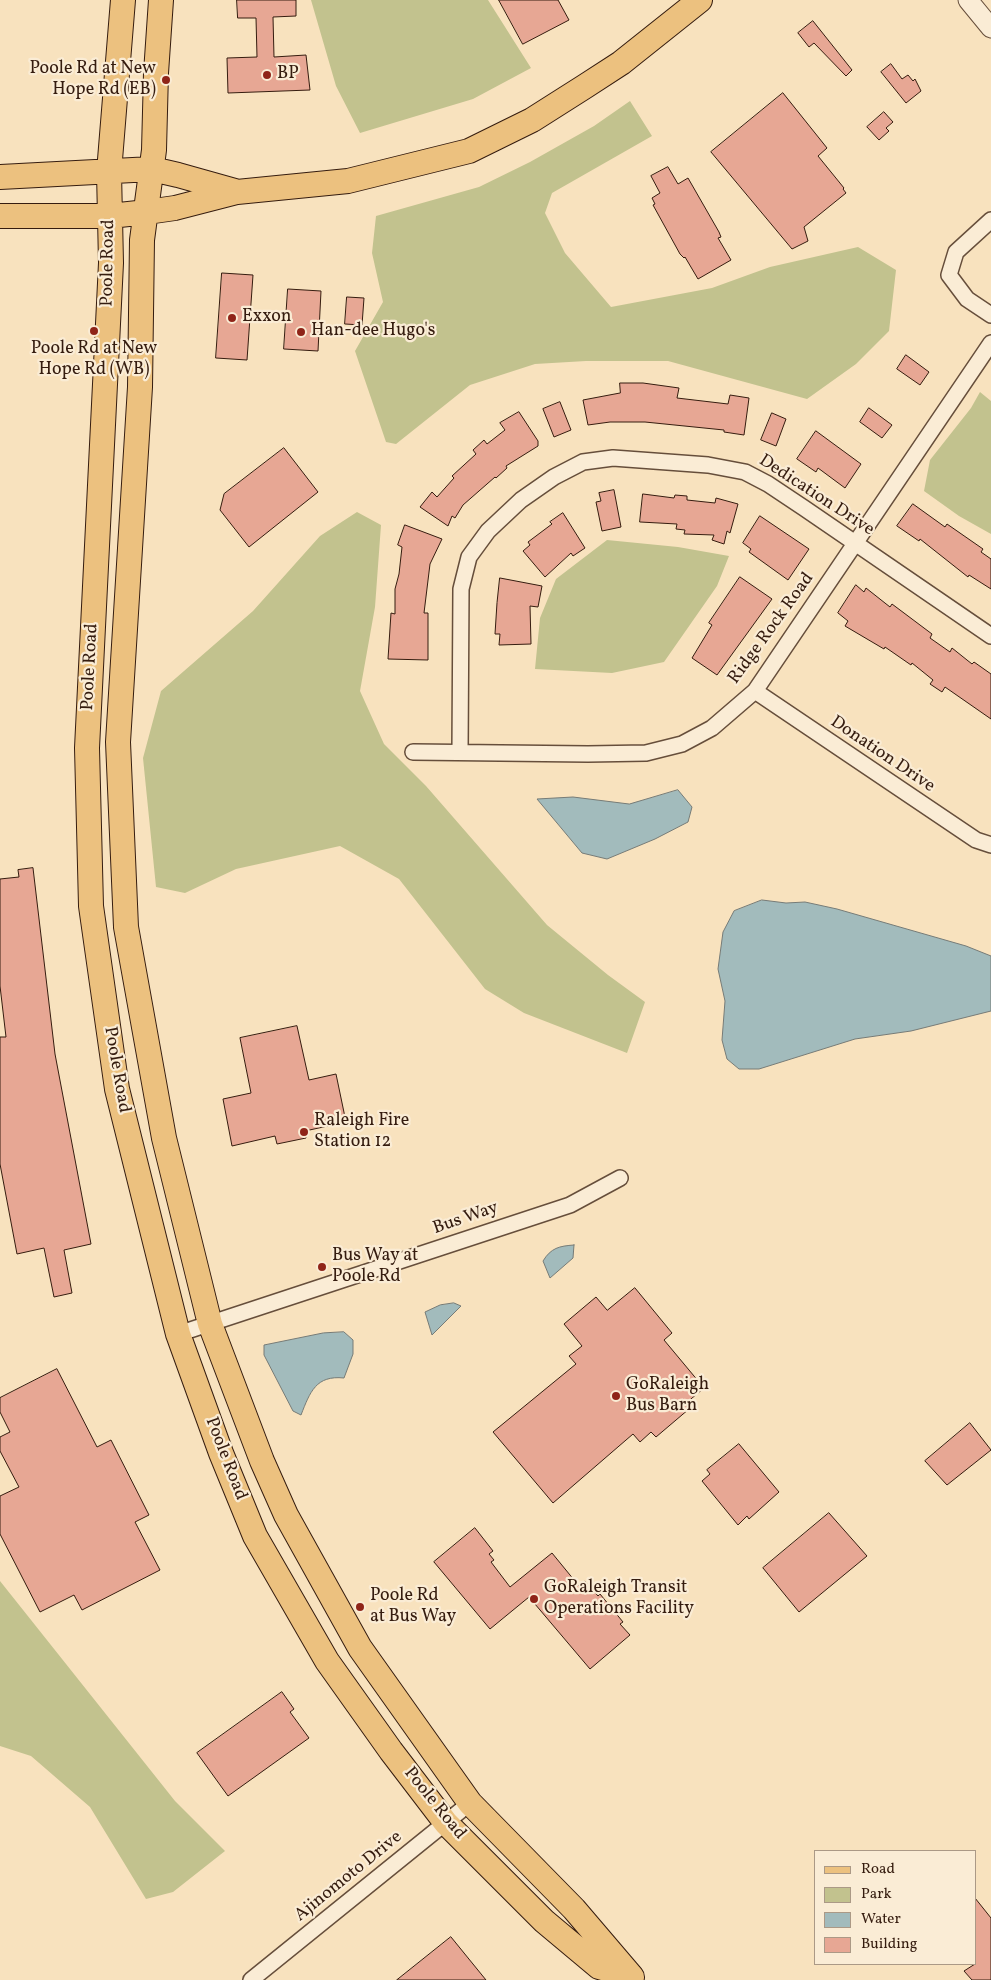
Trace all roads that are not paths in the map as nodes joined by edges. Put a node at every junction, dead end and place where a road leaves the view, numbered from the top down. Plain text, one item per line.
1 (123, 0) edge
2 (161, 0) edge
3 (700, 0) edge
4 (968, 0) edge
5 (991, 28) edge
6 (152, 170) junction
7 (109, 172) junction
8 (0, 177) edge
9 (237, 192) junction
10 (147, 212) junction
11 (0, 216) edge
12 (110, 216) junction
13 (991, 220) edge
14 (991, 315) edge
15 (991, 343) edge
16 (855, 543) junction
17 (991, 636) edge
18 (755, 691) junction
19 (118, 742) junction
20 (87, 748) junction
21 (413, 752) dead end
22 (460, 752) junction
23 (991, 845) edge
24 (620, 1178) dead end
25 (210, 1324) junction
26 (178, 1334) junction
27 (470, 1803) junction
28 (446, 1823) junction
29 (632, 1977) edge
30 (251, 1980) edge

1 - 7 main road, Poole Road
2 - 6 main road, Poole Road
3 - 9 main road
4 - 5 street
6 - 7 main road
6 - 9 main road
6 - 10 main road, Poole Road
7 - 8 main road
7 - 12 main road, Poole Road
9 - 10 main road
10 - 12 main road
10 - 19 main road, Poole Road
11 - 12 main road
12 - 20 main road, Poole Road
13 - 14 street
15 - 16 street, Ridge Rock Road
16 - 17 street, Dedication Drive
16 - 18 street, Ridge Rock Road
16 - 22 street, Dedication Drive
18 - 22 street, Ridge Rock Road
18 - 23 street, Donation Drive
19 - 20 main road
19 - 25 main road, Poole Road
20 - 26 main road, Poole Road
21 - 22 street, Ridge Rock Road
24 - 25 street, Bus Way
25 - 26 street, Bus Way
25 - 27 main road, Poole Road
26 - 28 main road, Poole Road
27 - 28 street, Ajinomoto Drive
27 - 29 main road, Poole Road
28 - 29 main road, Poole Road
28 - 30 street, Ajinomoto Drive

